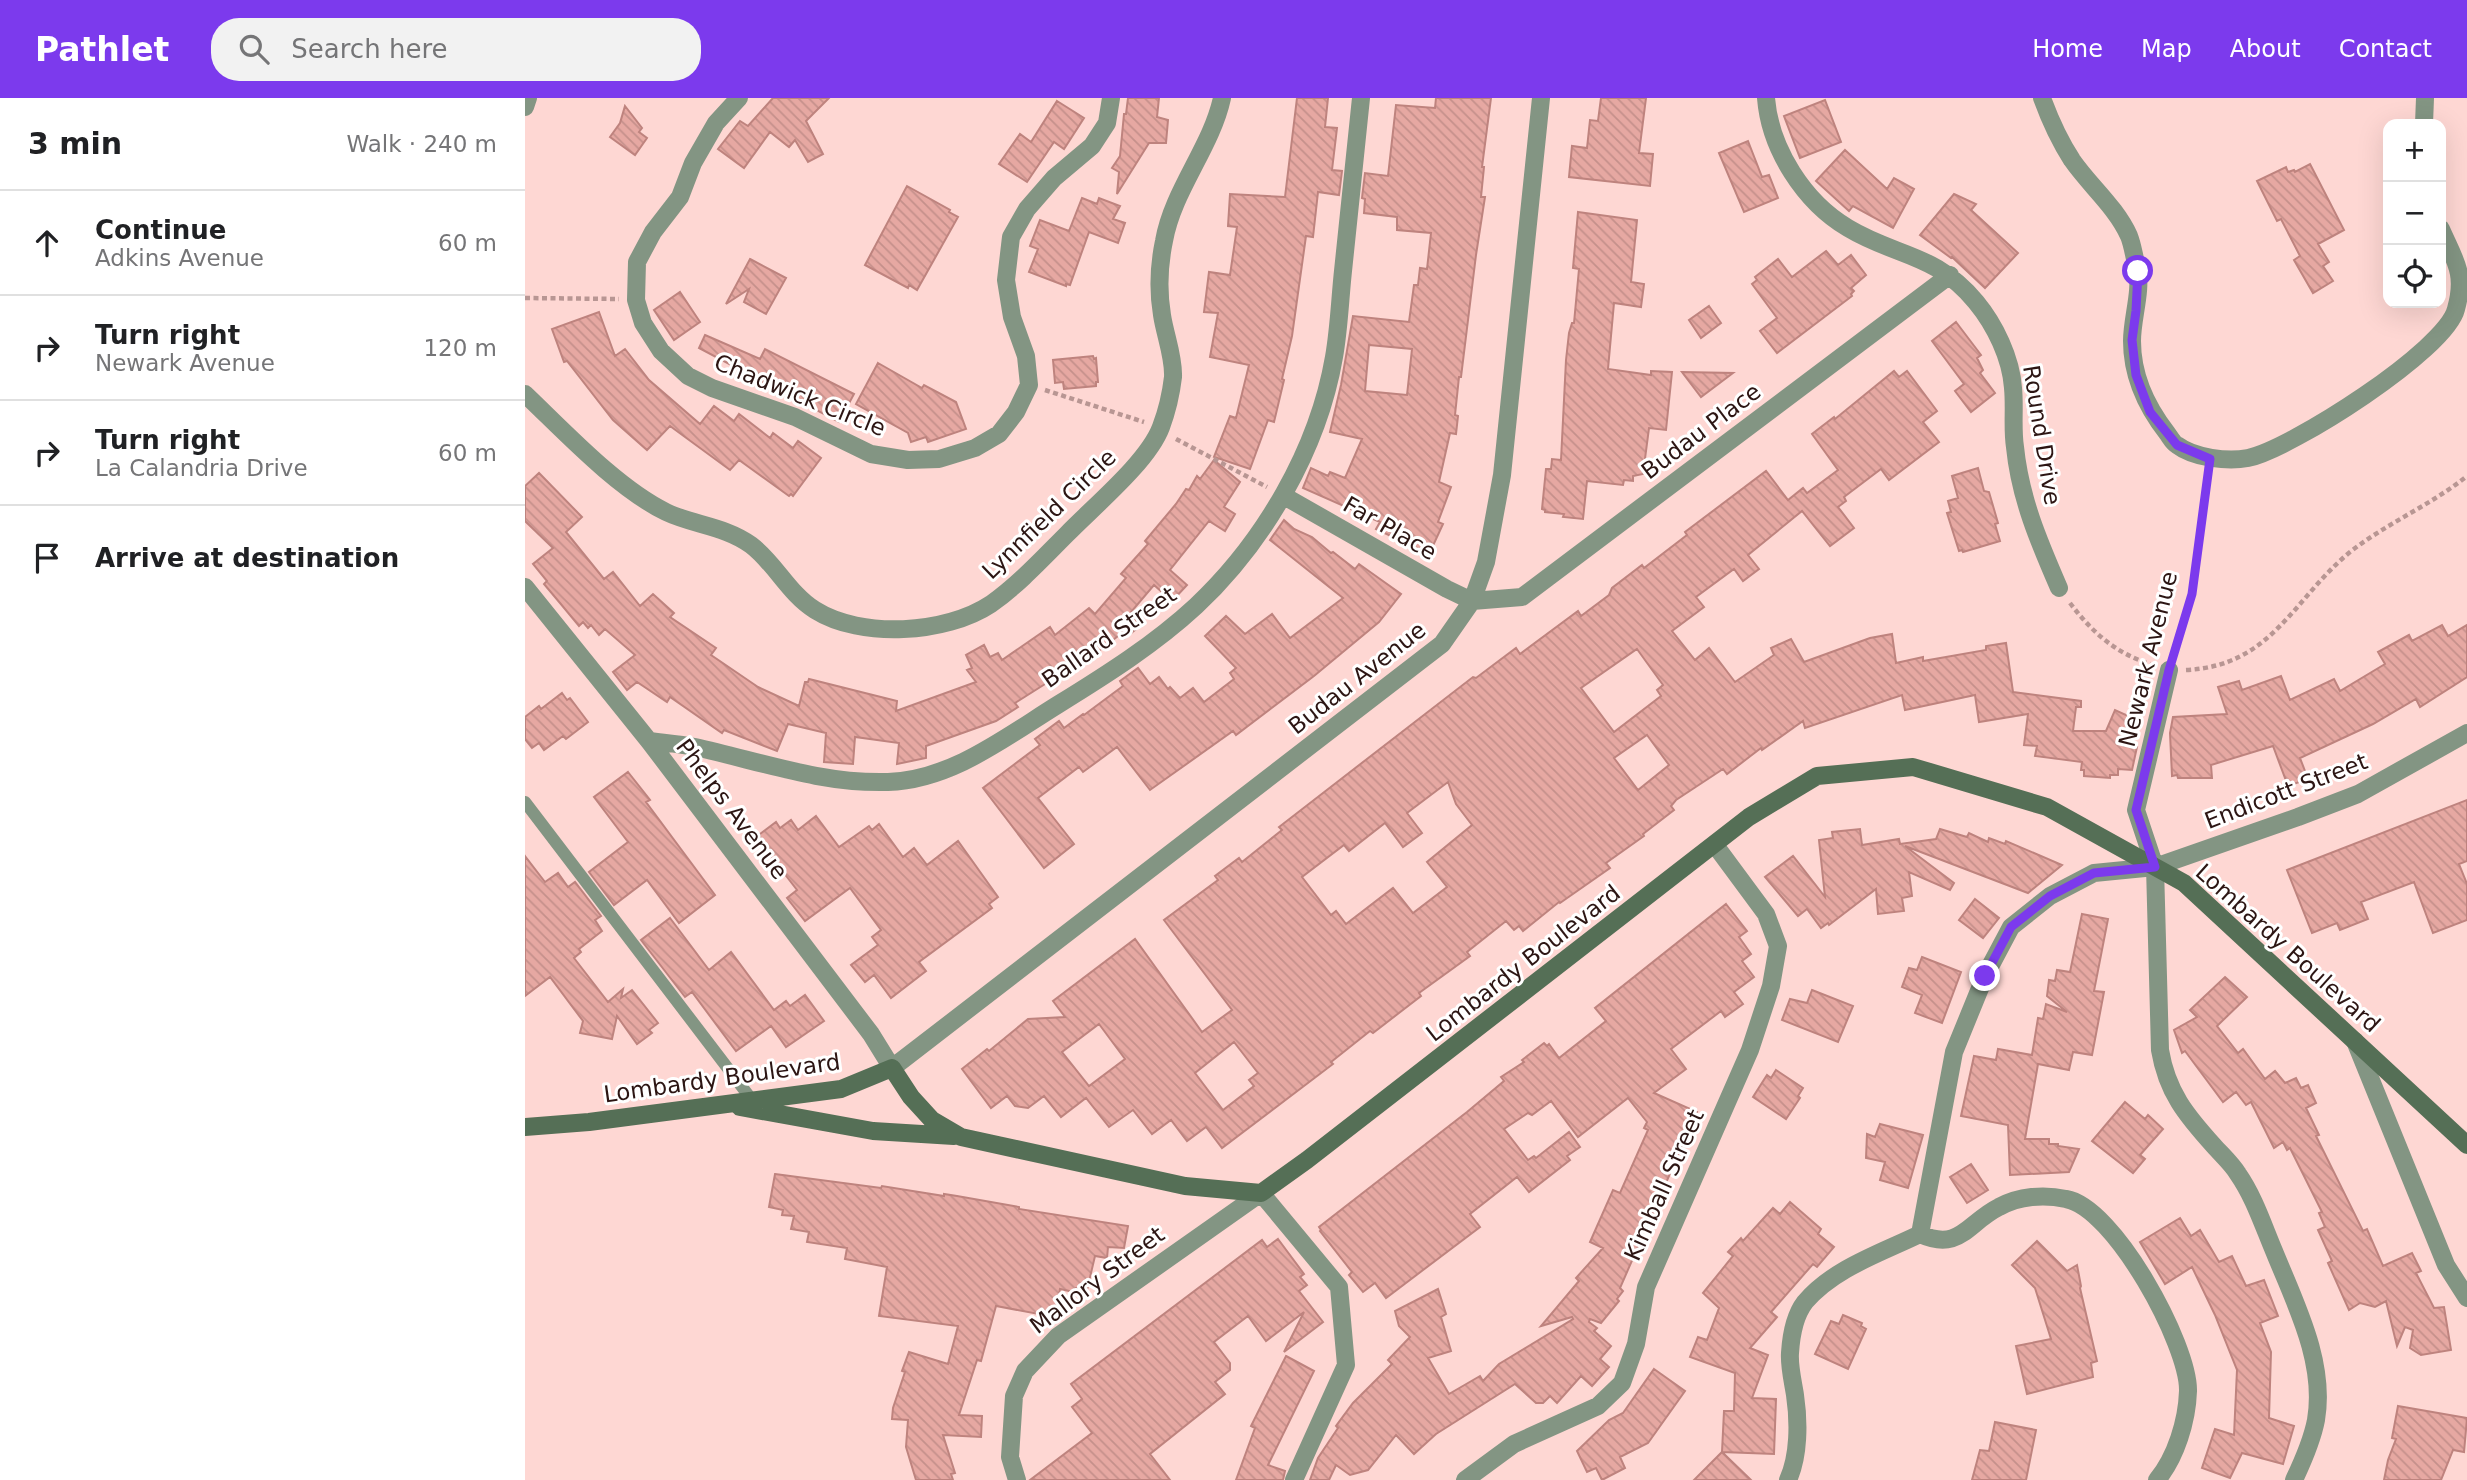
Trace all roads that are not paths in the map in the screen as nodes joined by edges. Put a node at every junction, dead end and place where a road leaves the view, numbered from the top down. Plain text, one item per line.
1 (529, 98) edge
2 (739, 98) edge
3 (1111, 98) edge
4 (1222, 98) edge
5 (1361, 98) edge
6 (1541, 98) edge
7 (1766, 98) edge
8 (2042, 98) edge
9 (2425, 98) edge
10 (525, 107) edge
11 (2424, 119) edge
12 (2446, 240) edge
13 (1949, 275) junction
14 (525, 394) edge
15 (1284, 496) junction
16 (525, 587) edge
17 (2059, 588) road end
18 (1472, 601) junction
19 (2169, 670) road end
20 (2467, 733) edge
21 (649, 741) junction
22 (525, 802) edge
23 (1715, 845) junction
24 (2155, 867) junction
25 (2355, 1041) junction
26 (892, 1068) junction
27 (752, 1100) junction
28 (724, 1104) junction
29 (525, 1127) edge
30 (961, 1137) junction
31 (2467, 1145) edge
32 (1261, 1193) junction
33 (1920, 1234) junction
34 (2467, 1298) edge
35 (1017, 1480) edge
36 (1294, 1480) edge
37 (1465, 1480) edge
38 (1788, 1480) edge
39 (2157, 1480) edge
40 (2294, 1480) edge

1 - 10 street
2 - 3 street, Chadwick Circle
4 - 14 street, Lynnfield Circle
5 - 15 street, Ballard Street
6 - 18 street, Budau Avenue
7 - 13 street, Round Drive
8 - 12 street
9 - 11 street
13 - 17 street, Round Drive
13 - 18 street, Budau Place
15 - 18 street, Far Place
15 - 21 street, Ballard Street
16 - 21 street, Phelps Avenue
18 - 26 street, Budau Avenue
19 - 24 street, Newark Avenue
20 - 24 street, Endicott Street
21 - 26 street, Phelps Avenue
22 - 27 lane
23 - 24 street, Lombardy Boulevard
23 - 32 street, Lombardy Boulevard
23 - 37 street, Kimball Street
24 - 25 street, Lombardy Boulevard
24 - 33 street, Endicott Street
24 - 40 street, Newark Avenue
25 - 31 street, Lombardy Boulevard
25 - 34 street
26 - 27 street, Lombardy Boulevard
26 - 30 street
27 - 28 street, Lombardy Boulevard
28 - 29 street, Lombardy Boulevard
28 - 30 street
30 - 32 street
32 - 35 street, Mallory Street
32 - 36 street
33 - 38 street
33 - 39 street

